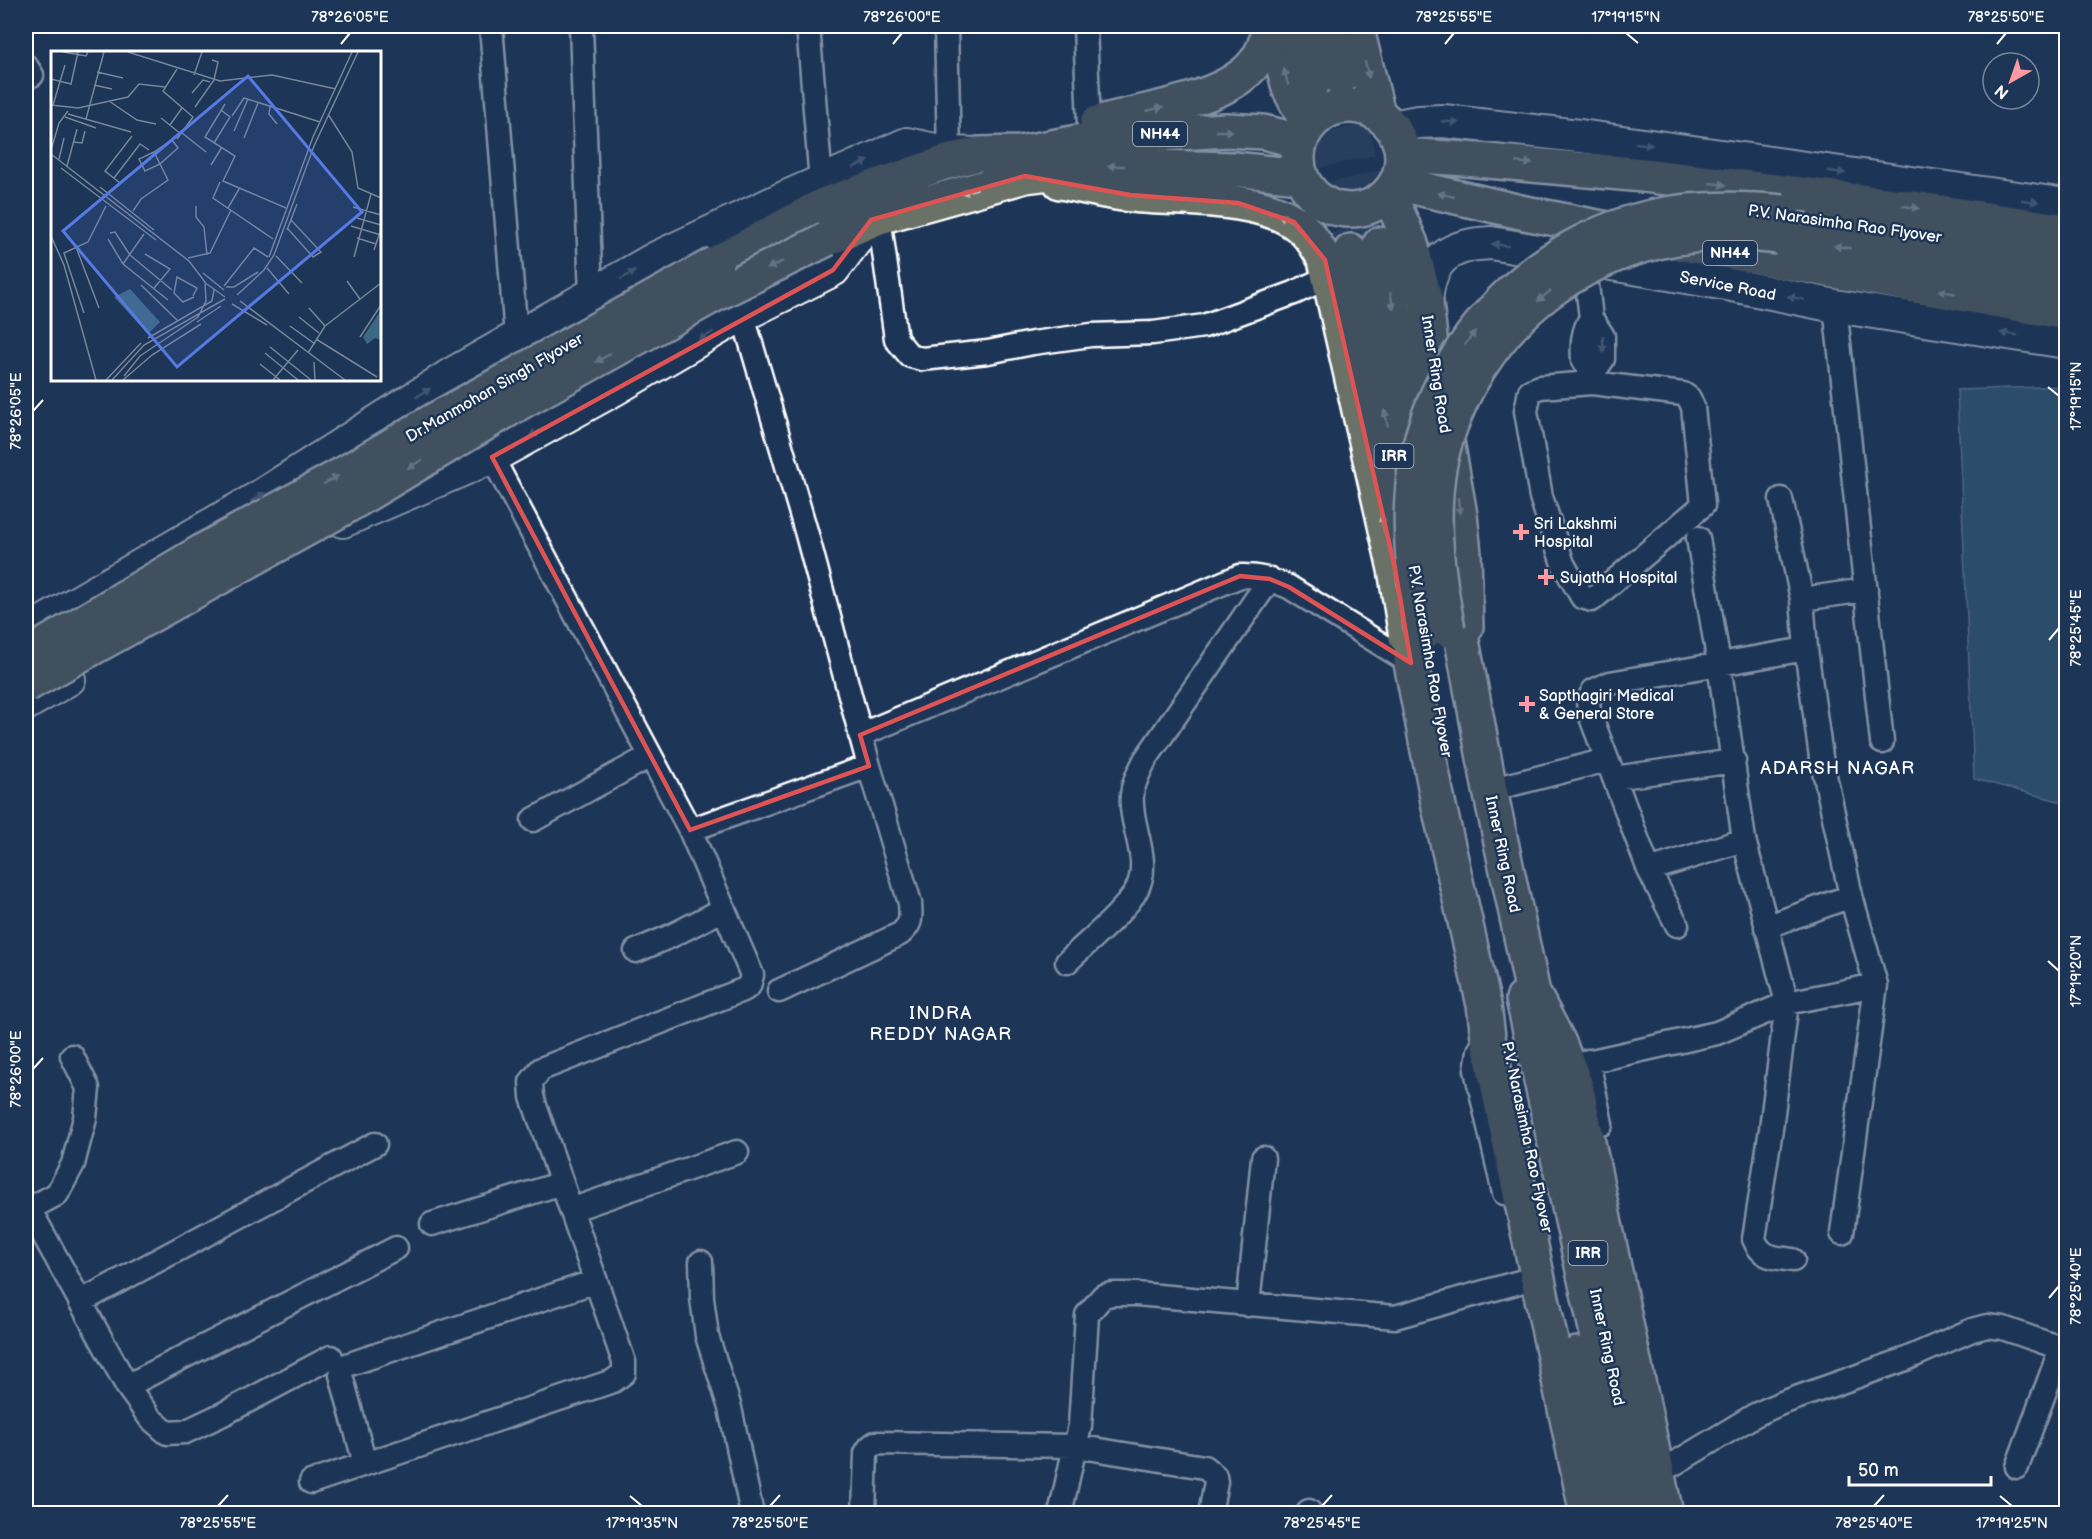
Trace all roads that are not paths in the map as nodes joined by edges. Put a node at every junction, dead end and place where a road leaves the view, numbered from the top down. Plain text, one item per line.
1 (491, 26) edge
2 (581, 26) edge
3 (808, 26) edge
4 (946, 26) edge
5 (1085, 26) edge
6 (1271, 26) edge
7 (1295, 26) edge
8 (1326, 26) edge
9 (1356, 26) edge
10 (1089, 126) junction
11 (1304, 133) junction
12 (964, 153) junction
13 (1392, 154) junction
14 (1023, 165) junction
15 (1300, 176) junction
16 (821, 182) junction
17 (2067, 205) edge
18 (875, 218) junction
19 (2067, 231) edge
20 (2067, 255) edge
21 (1347, 258) junction
22 (1584, 260) junction
23 (2067, 280) edge
24 (591, 296) junction
25 (1426, 303) junction
26 (1835, 306) junction
27 (2067, 313) edge
28 (743, 316) junction
29 (516, 336) junction
30 (2067, 342) edge
31 (452, 374) junction
32 (1593, 378) junction
33 (492, 457) junction
34 (1781, 499) dead end
35 (1698, 538) dead end
36 (1270, 579) junction
37 (1866, 590) junction
38 (1803, 599) junction
39 (26, 632) edge
40 (1806, 649) junction
41 (1466, 653) junction
42 (26, 656) edge
43 (1411, 663) junction
44 (1719, 664) junction
45 (26, 686) edge
46 (26, 704) edge
47 (860, 735) junction
48 (1882, 742) dead end
49 (650, 756) junction
50 (1734, 761) junction
51 (869, 766) junction
52 (1611, 769) junction
53 (1490, 790) junction
54 (533, 820) dead end
55 (690, 830) junction
56 (1744, 840) junction
57 (1649, 870) junction
58 (1851, 896) junction
59 (724, 909) junction
60 (1677, 925) dead end
61 (1766, 927) junction
62 (636, 951) dead end
63 (1067, 962) dead end
64 (1876, 985) junction
65 (779, 991) dead end
66 (1533, 993) junction
67 (1787, 1003) junction
68 (1486, 1021) junction
69 (72, 1056) dead end
70 (1579, 1064) junction
71 (375, 1144) dead end
72 (737, 1152) dead end
73 (1263, 1158) dead end
74 (562, 1183) junction
75 (27, 1206) edge
76 (572, 1210) junction
77 (432, 1224) dead end
78 (1842, 1233) dead end
79 (396, 1248) dead end
80 (1793, 1260) dead end
81 (701, 1262) dead end
82 (596, 1281) junction
83 (1524, 1281) junction
84 (80, 1302) junction
85 (1248, 1305) junction
86 (2064, 1349) edge
87 (331, 1356) dead end
88 (127, 1386) junction
89 (1075, 1446) junction
90 (365, 1464) junction
91 (1672, 1465) junction
92 (2017, 1467) dead end
93 (311, 1482) dead end
94 (752, 1514) edge
95 (864, 1514) edge
96 (1060, 1514) edge
97 (1210, 1514) edge
98 (1575, 1514) edge
99 (1587, 1514) edge
100 (1605, 1514) edge
101 (1612, 1514) edge
102 (1637, 1514) edge
103 (1643, 1514) edge
104 (1666, 1514) edge
105 (1682, 1514) edge

1 - 29 street
2 - 24 street
3 - 16 street
4 - 12 street
5 - 10 street
10 -> 6 main road
11 -> 6 main road
7 - 8 main road
9 -> 13 main road, Inner Ring Road / IRR
10 - 14 main road
11 - 13 main road, NH44
14 -> 11 main road, NH44
11 - 15 main road
12 - 14 main road, NH44
16 -> 12 street, NH44
42 -> 12 main road, Dr.Manmohan Singh Flyover / NH44, bridge
13 - 15 main road
13 -> 17 street
13 -> 19 main road, NH44
13 - 25 main road, Inner Ring Road / IRR
27 -> 13 main road, NH44
15 -> 14 main road, NH44
14 -> 18 main road, NH44
21 -> 14 main road
24 -> 16 street, NH44
18 - 21 street
18 - 28 street
18 -> 45 main road, Dr.Manmohan Singh Flyover / NH44, bridge
101 -> 20 main road, P.V. Narasimha Rao Flyover, bridge
21 -> 41 main road, IRR
43 -> 21 main road, IRR
22 -> 25 street, Service Road
26 -> 22 street, Service Road
22 - 32 street
23 -> 102 main road, P.V. Narasimha Rao Flyover, bridge
24 - 29 street, NH44
25 -> 41 main road, Inner Ring Road / IRR
30 -> 26 street, Service Road
26 - 37 street
28 -> 33 street
28 - 47 street
29 - 31 street, NH44
31 - 33 street
39 -> 31 street, NH44
32 - 32 street
33 - 46 street
33 - 49 street
34 - 38 street
35 - 44 street
36 - 43 street
36 - 47 street
36 - 63 street
37 - 38 street
37 - 48 street
38 - 40 street
40 - 44 street
40 - 58 street
41 - 53 main road, Inner Ring Road / IRR
43 - 68 main road, IRR
44 - 50 street
44 - 52 street
47 - 51 street
49 - 54 street
49 - 55 street
50 - 52 street
50 - 56 street
51 - 55 street
51 - 65 street
52 - 53 street
52 - 57 street
53 - 66 main road, Inner Ring Road / IRR
55 - 59 street
56 - 57 street
56 - 61 street
57 - 60 street
58 - 61 street
58 - 64 street
59 - 62 street
59 - 74 street
61 - 67 street
64 - 67 street
64 - 78 street
66 - 70 main road
66 - 103 main road, Inner Ring Road / IRR
67 - 70 street
67 - 80 street
68 - 83 street
68 - 99 main road
68 - 100 main road, IRR
69 - 75 street
70 - 91 street
70 - 104 main road
71 - 84 street
72 - 76 street
73 - 85 street
74 - 76 street
74 - 77 street
75 - 84 street
76 - 82 street
79 - 88 street
81 - 94 street
82 - 90 street
82 - 90 street
83 - 85 street
83 - 98 street
84 - 88 street
85 - 89 street
86 - 91 street
86 - 92 street
87 - 88 street
89 - 95 street
89 - 96 street
89 - 97 street
90 - 93 street
91 - 105 street

